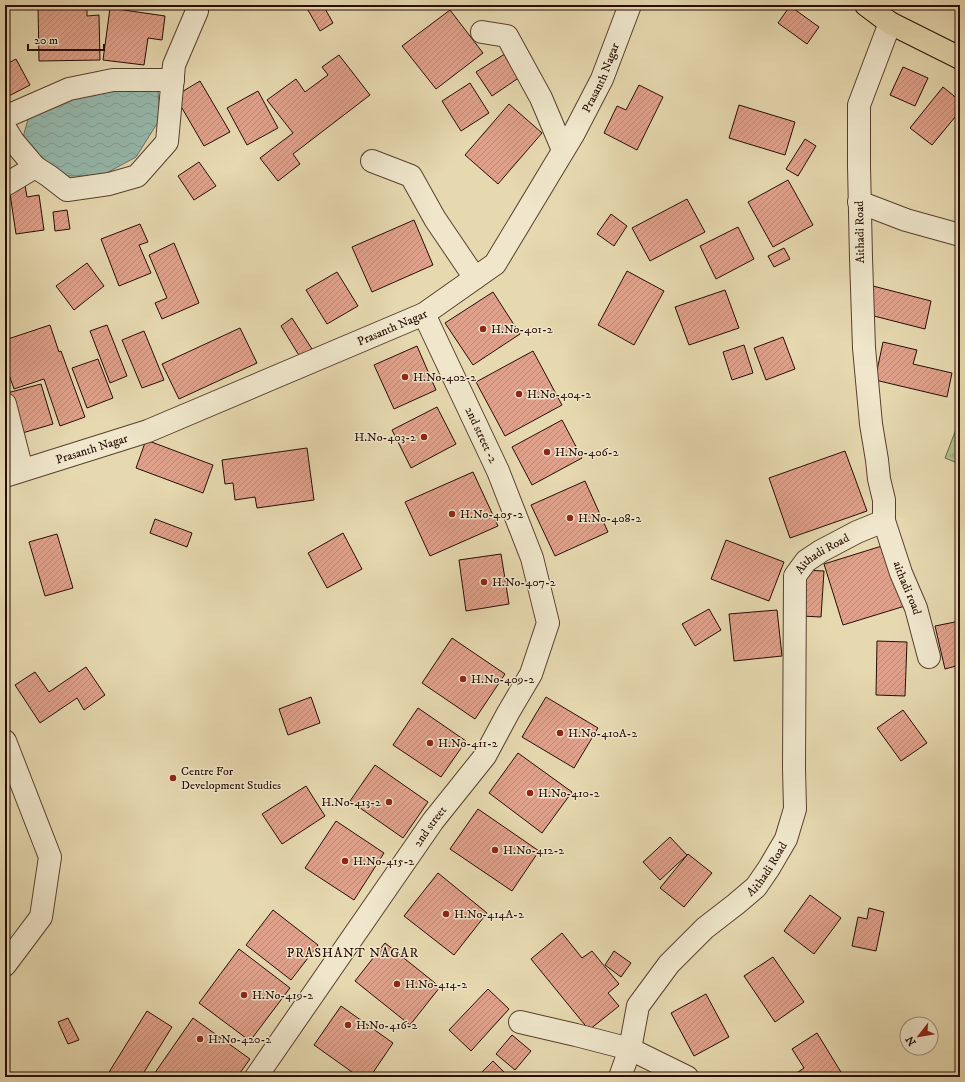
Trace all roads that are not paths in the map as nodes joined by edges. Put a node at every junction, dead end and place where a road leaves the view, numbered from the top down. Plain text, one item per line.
1 (195, 5) edge
2 (630, 5) edge
3 (866, 5) edge
4 (890, 23) junction
5 (482, 32) dead end
6 (960, 58) edge
7 (172, 80) junction
8 (5, 117) edge
9 (5, 128) edge
10 (563, 150) junction
11 (372, 161) dead end
12 (35, 167) junction
13 (5, 185) edge
14 (860, 202) junction
15 (960, 234) edge
16 (475, 278) junction
17 (424, 314) junction
18 (5, 404) edge
19 (13, 473) edge
20 (884, 521) junction
21 (532, 558) joint
22 (929, 657) dead end
23 (5, 741) edge
24 (5, 965) edge
25 (520, 1022) dead end
26 (630, 1049) junction
27 (256, 1077) edge
28 (620, 1077) edge
29 (687, 1077) edge

1 - 7 street
2 - 10 street, Prasanth Nagar
3 - 4 main road
4 - 6 main road
4 - 14 street, Aithadi Road
5 - 10 street
7 - 8 street
7 - 12 street
9 - 12 street
10 - 16 street, Prasanth Nagar
11 - 16 street
12 - 13 street
14 - 15 street
14 - 20 street, Aithadi Road
16 - 17 street, Prasanth Nagar
17 - 19 street, Prasanth Nagar
17 - 21 street, 2nd street -2
18 - 19 street
20 - 22 street, aithadi road
20 - 26 street, Aithadi Road
21 - 27 street, 2nd street
23 - 24 street
25 - 26 street
26 - 28 street, Aithadi Road
26 - 29 street

